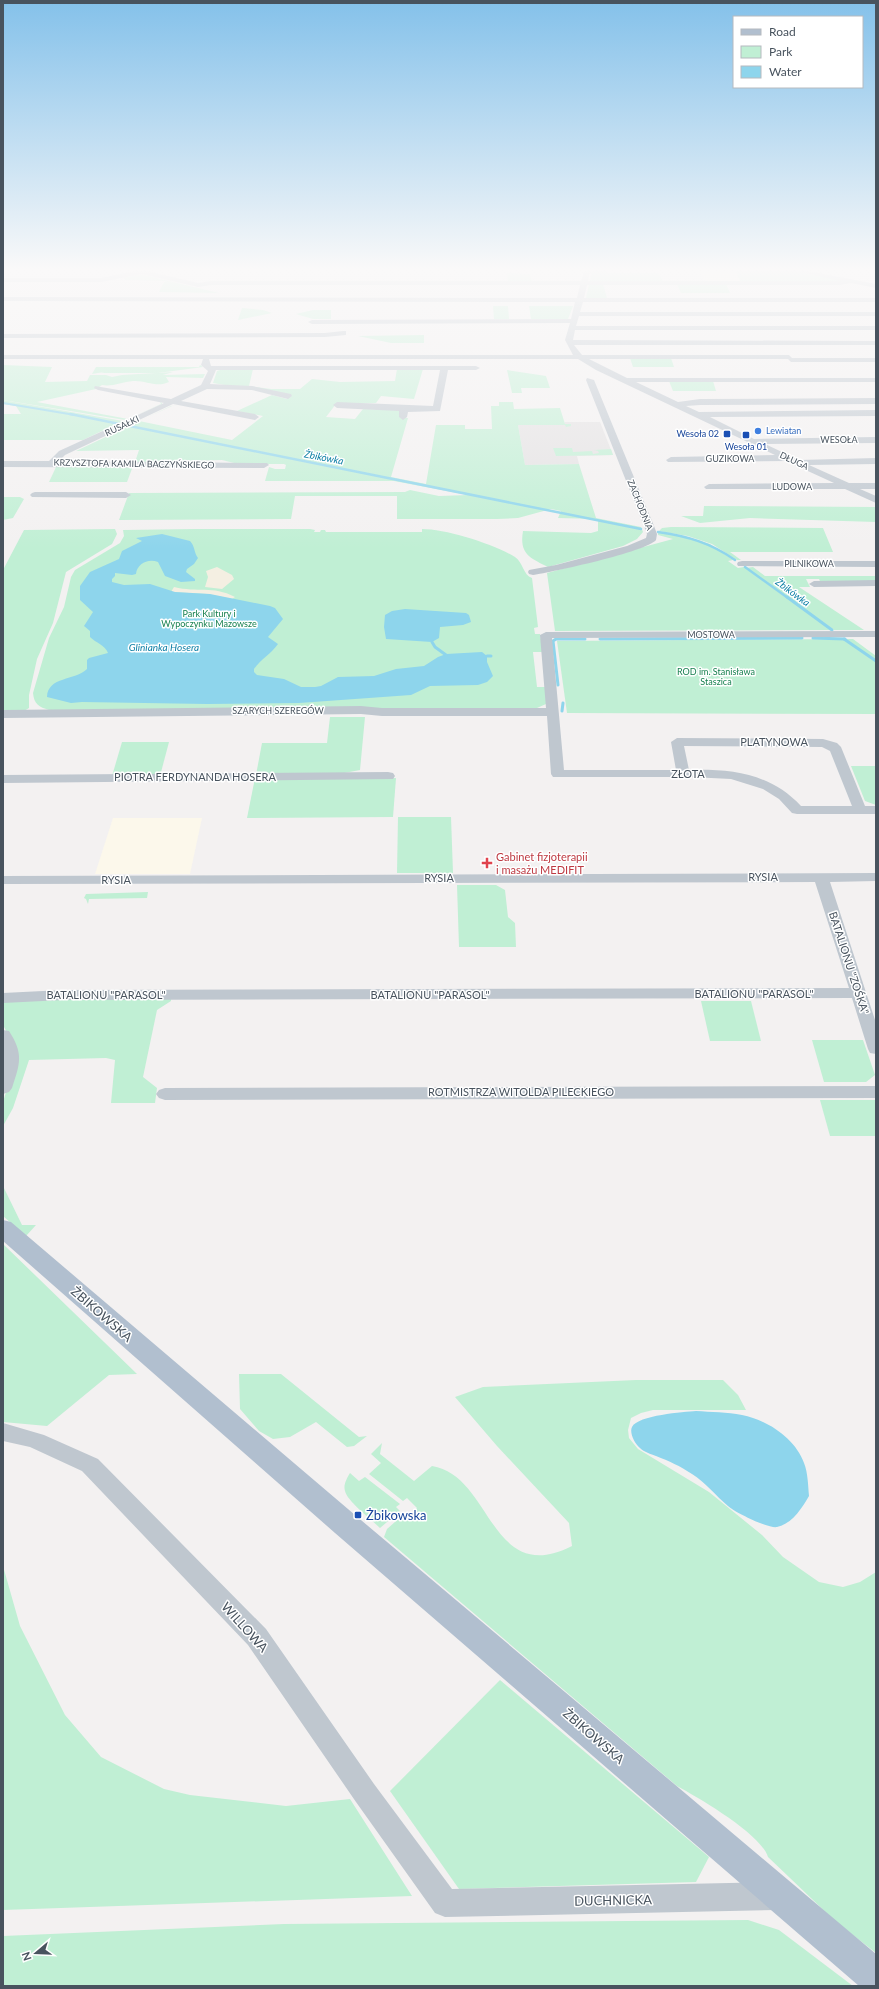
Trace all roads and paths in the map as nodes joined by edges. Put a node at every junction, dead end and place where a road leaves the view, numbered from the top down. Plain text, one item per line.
1 (205, 364) edge
2 (593, 364) edge
3 (794, 364) edge
4 (210, 368) junction
5 (444, 368) junction
6 (476, 368) dead end
7 (802, 374) junction
8 (590, 380) dead end
9 (624, 380) junction
10 (876, 380) edge
11 (205, 386) junction
12 (98, 388) dead end
13 (288, 396) dead end
14 (876, 401) edge
15 (172, 402) junction
16 (336, 405) dead end
17 (676, 405) junction
18 (876, 413) edge
19 (697, 415) junction
20 (255, 418) dead end
21 (876, 440) edge
22 (753, 441) junction
23 (788, 458) junction
24 (671, 460) dead end
25 (876, 461) edge
26 (798, 462) junction
27 (53, 463) junction
28 (3, 464) edge
29 (264, 465) dead end
30 (849, 486) junction
31 (876, 486) edge
32 (709, 487) dead end
33 (35, 495) dead end
34 (126, 495) dead end
35 (876, 500) edge
36 (742, 564) dead end
37 (876, 564) edge
38 (534, 572) dead end
39 (876, 583) edge
40 (814, 584) dead end
41 (876, 634) edge
42 (554, 712) junction
43 (3, 714) edge
44 (684, 774) junction
45 (388, 776) dead end
46 (3, 779) edge
47 (860, 810) junction
48 (876, 810) edge
49 (821, 877) junction
50 (876, 877) edge
51 (3, 880) edge
52 (858, 993) junction
53 (3, 998) edge
54 (3, 1035) edge
55 (876, 1049) edge
56 (3, 1088) edge
57 (876, 1092) edge
58 (165, 1094) dead end
59 (3, 1228) edge
60 (3, 1432) edge
61 (781, 1896) junction
62 (445, 1903) joint
63 (876, 1977) edge

1 - 4 street
2 - 9 street, DŁUGA
3 - 7 street
4 - 5 street
4 - 11 street
5 - 6 street
5 - 16 street
7 - 9 street
7 - 10 street
8 - 38 street, ZACHODNIA
9 - 17 street, DŁUGA
11 - 13 street
11 - 15 street, RUSAŁKI
12 - 15 street
14 - 17 street
15 - 20 street
15 - 27 street, RUSAŁKI
17 - 19 street, DŁUGA
18 - 19 street
19 - 22 street, DŁUGA
21 - 22 street, WESOŁA
22 - 23 street, DŁUGA
23 - 24 street, GUZIKOWA
23 - 26 street, DŁUGA
25 - 26 street
26 - 30 street, DŁUGA
27 - 28 street, KRZYSZTOFA KAMILA BACZYŃSKIEGO
27 - 29 street, KRZYSZTOFA KAMILA BACZYŃSKIEGO
30 - 31 street, LUDOWA
30 - 32 street, LUDOWA
30 - 35 street, DŁUGA
33 - 34 street
36 - 37 street, PILNIKOWA
39 - 40 street
41 - 42 street, MOSTOWA
42 - 43 street, SZARYCH SZEREGÓW
42 - 44 street, ZŁOTA
44 - 47 street, ZŁOTA
44 - 47 street, PLATYNOWA
45 - 46 street, PIOTRA FERDYNANDA HOSERA
47 - 48 street
49 - 50 street, RYSIA
49 - 51 street, RYSIA
49 - 52 street, BATALIONU "ZOŚKA"
52 - 53 street, BATALIONU "PARASOL"
52 - 55 street, BATALIONU "ZOŚKA"
54 - 56 street
57 - 58 street, ROTMISTRZA WITOLDA PILECKIEGO
59 - 61 main road, ŻBIKOWSKA
60 - 62 street, WILLOWA
61 - 62 street, DUCHNICKA
61 - 63 main road, ŻBIKOWSKA

